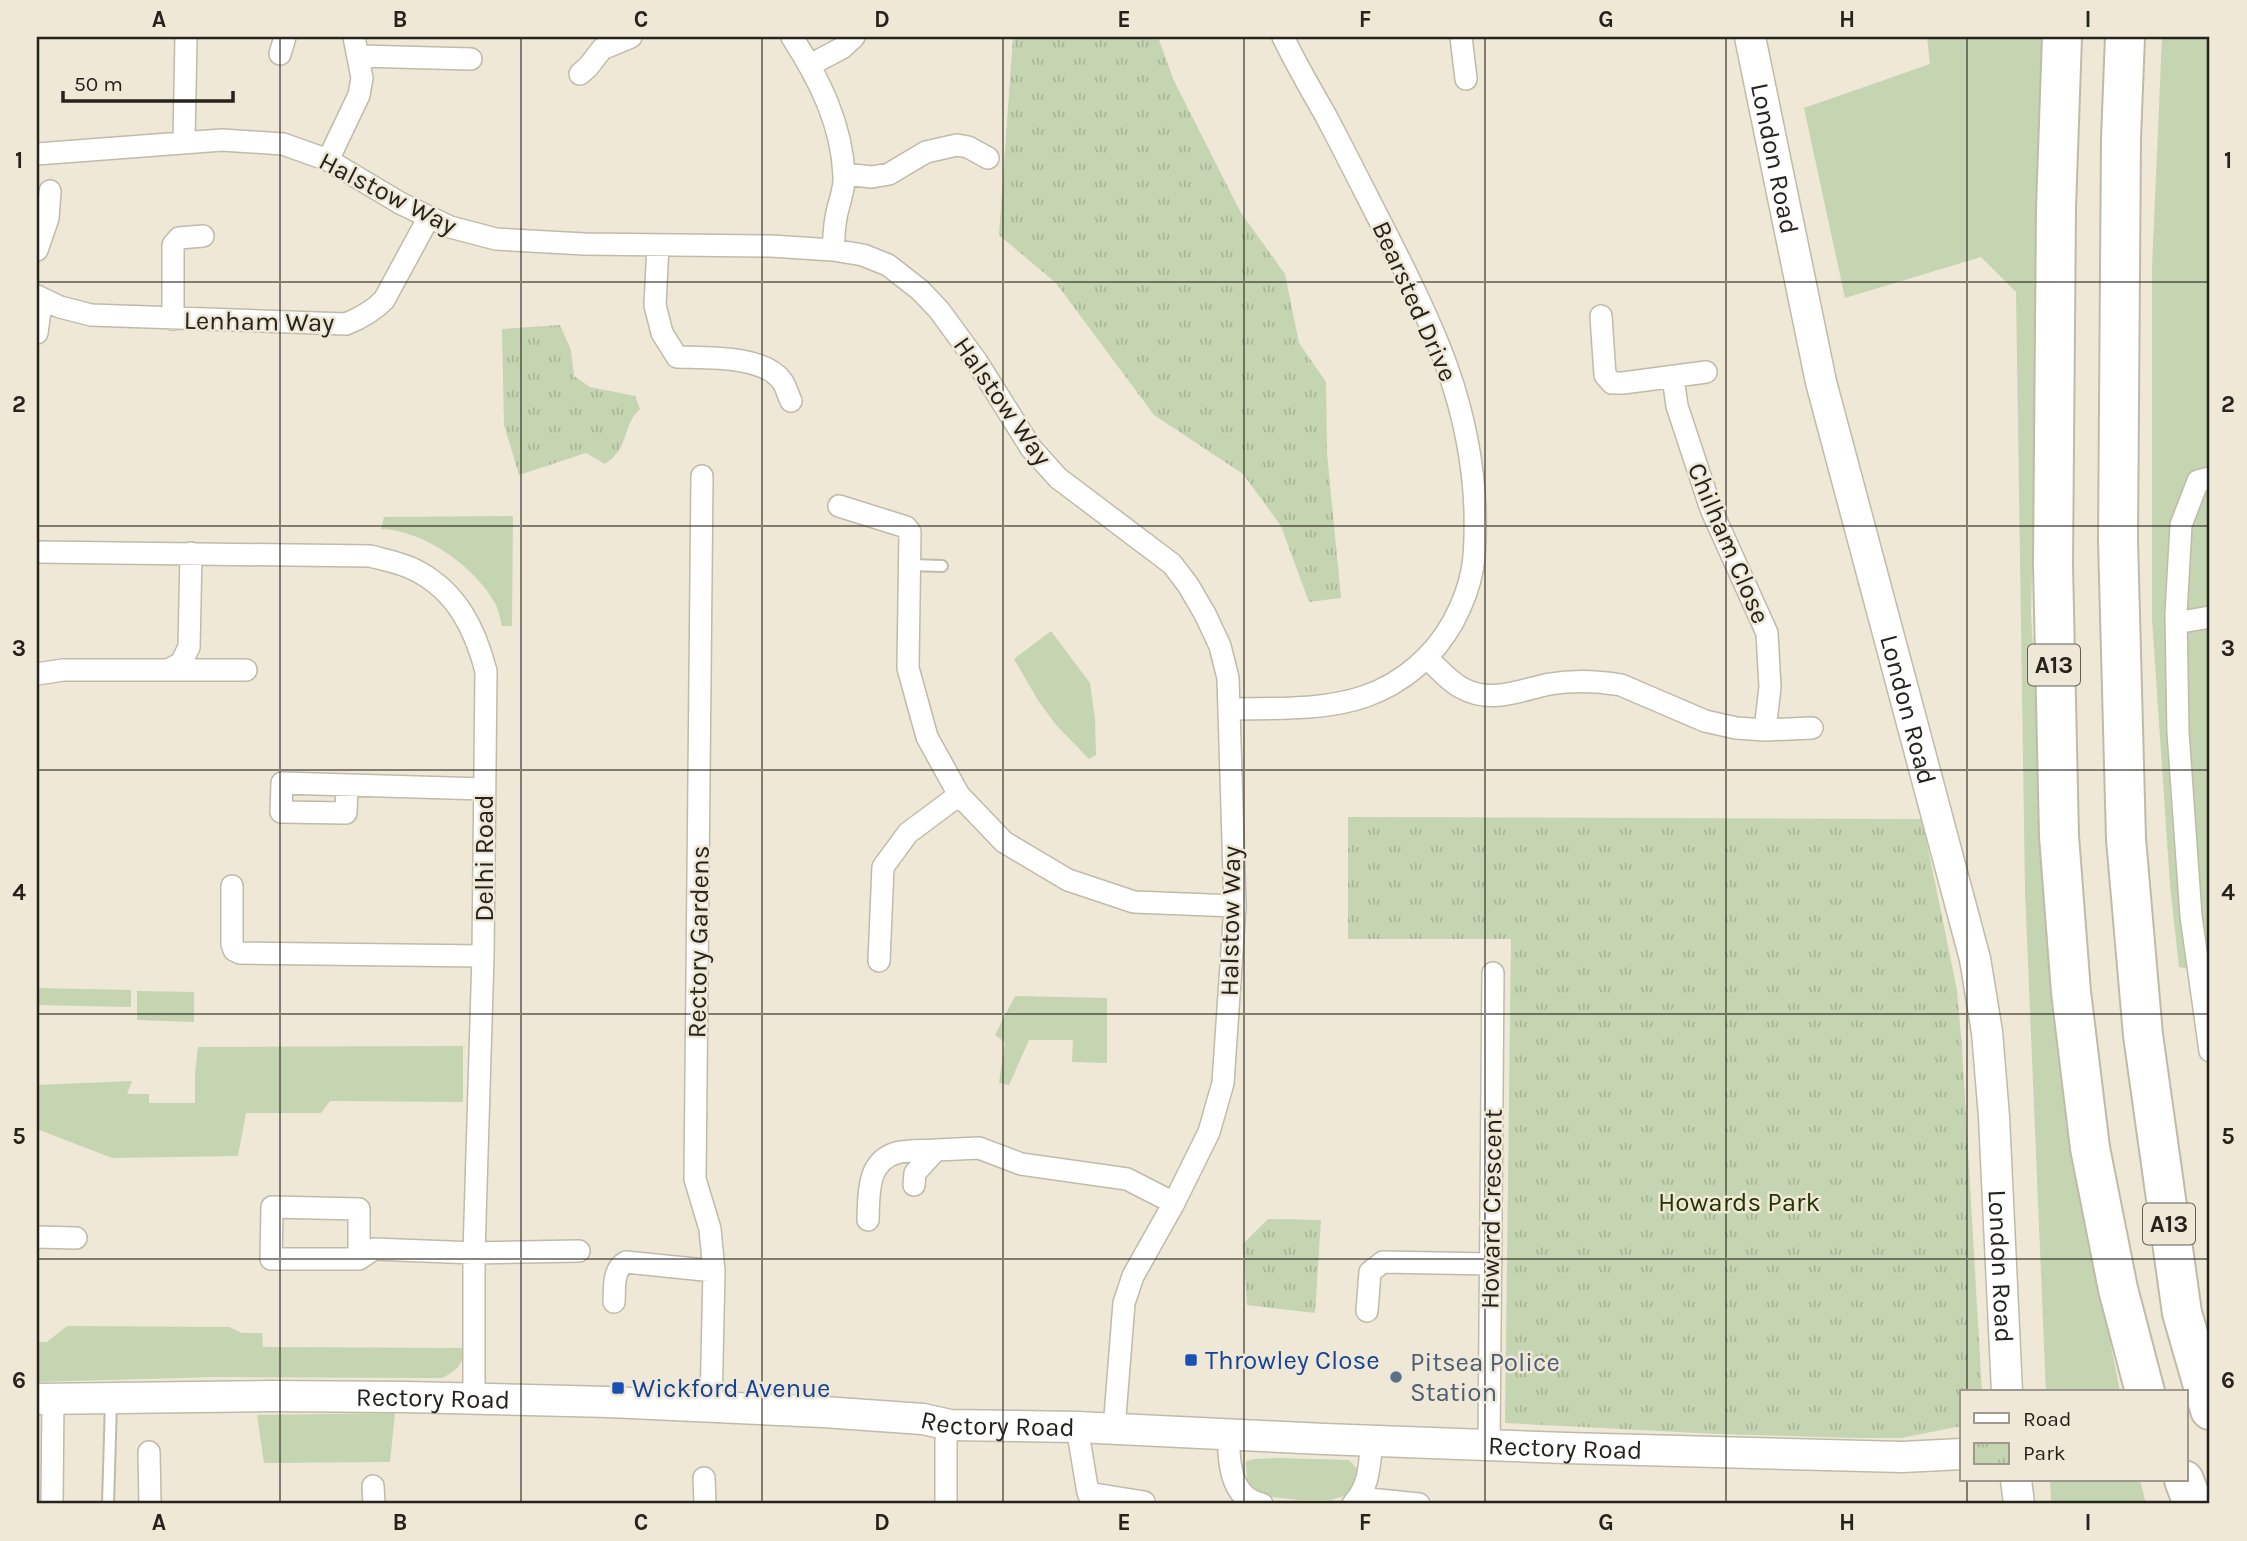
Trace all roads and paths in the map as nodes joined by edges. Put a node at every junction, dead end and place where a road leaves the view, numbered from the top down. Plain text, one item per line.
1 (186, 37) edge
2 (631, 37) edge
3 (792, 37) edge
4 (854, 37) edge
5 (1283, 37) edge
6 (1461, 37) edge
7 (1750, 37) edge
8 (2062, 37) edge
9 (2125, 37) edge
10 (356, 46) edge
11 (471, 59) dead end
12 (810, 65) junction
13 (580, 74) dead end
14 (1466, 79) dead end
15 (184, 142) junction
16 (37, 154) edge
17 (988, 158) dead end
18 (328, 160) junction
19 (844, 174) junction
20 (50, 191) dead end
21 (429, 217) junction
22 (203, 236) dead end
23 (659, 245) junction
24 (37, 250) edge
25 (833, 250) junction
26 (42, 299) edge
27 (1601, 316) dead end
28 (173, 319) junction
29 (37, 333) edge
30 (1706, 372) dead end
31 (1673, 376) junction
32 (791, 401) dead end
33 (702, 476) dead end
34 (2210, 478) edge
35 (839, 506) dead end
36 (37, 552) edge
37 (191, 553) junction
38 (910, 565) junction
39 (942, 566) dead end
40 (2210, 617) edge
41 (2176, 623) junction
42 (1427, 658) junction
43 (167, 670) junction
44 (246, 670) dead end
45 (37, 674) edge
46 (1229, 709) junction
47 (1812, 728) dead end
48 (1765, 730) junction
49 (347, 785) dead end
50 (484, 789) junction
51 (959, 795) junction
52 (232, 886) dead end
53 (1235, 906) junction
54 (483, 956) junction
55 (879, 961) dead end
56 (1493, 973) dead end
57 (2143, 1035) junction
58 (2210, 1051) edge
59 (936, 1150) junction
60 (914, 1185) dead end
61 (1174, 1203) junction
62 (868, 1220) dead end
63 (37, 1237) edge
64 (76, 1238) dead end
65 (579, 1251) dead end
66 (474, 1253) junction
67 (359, 1259) junction
68 (1491, 1264) junction
69 (713, 1271) junction
70 (2118, 1289) junction
71 (614, 1302) dead end
72 (1367, 1311) dead end
73 (2210, 1321) edge
74 (2007, 1390) edge
75 (2144, 1390) edge
76 (2153, 1390) edge
77 (45, 1399) edge
78 (111, 1399) junction
79 (474, 1399) junction
80 (711, 1406) junction
81 (2210, 1410) edge
82 (950, 1425) junction
83 (1077, 1427) junction
84 (1114, 1429) junction
85 (1229, 1435) junction
86 (1371, 1441) junction
87 (1489, 1445) junction
88 (149, 1452) dead end
89 (1960, 1454) edge
90 (705, 1478) dead end
91 (2016, 1482) edge
92 (2168, 1482) edge
93 (2186, 1482) edge
94 (1356, 1501) edge
95 (1144, 1502) dead end
96 (52, 1504) edge
97 (108, 1504) edge
98 (150, 1504) edge
99 (705, 1504) edge
100 (946, 1504) edge
101 (1262, 1504) edge
102 (1419, 1504) edge
103 (2019, 1504) edge
104 (2174, 1504) edge
105 (2193, 1504) edge

1 - 15 street
2 - 13 street
3 - 12 street
4 - 12 street
5 - 42 street, Bearsted Drive
6 - 14 street
7 - 74 street, London Road
8 - 70 highway, A13
9 - 57 highway, A13
10 - 11 street
10 - 18 street
12 - 19 street
15 - 16 street, Halstow Way
15 - 18 street, Halstow Way
17 - 19 street
18 - 21 street, Halstow Way
19 - 25 street
20 - 24 street
21 - 23 street, Halstow Way
21 - 28 street, Lenham Way
22 - 28 street
23 - 25 street, Halstow Way
23 - 32 street
25 - 46 street, Halstow Way
26 - 28 street, Lenham Way
26 - 29 street
27 - 31 street
30 - 31 street
31 - 48 street, Chilham Close
33 - 69 street, Rectory Gardens
34 - 41 street
35 - 38 street
36 - 37 street, Delhi Road
37 - 43 street
37 - 50 street, Delhi Road
38 - 39 lane
38 - 51 street
40 - 41 street
41 - 58 street
42 - 46 street, Bearsted Drive
42 - 48 street
43 - 44 street
43 - 45 street
46 - 53 street, Halstow Way
47 - 48 street
49 - 50 street
50 - 54 street, Delhi Road
51 - 53 street
51 - 55 street
52 - 54 street
53 - 61 street, Halstow Way
54 - 66 street, Delhi Road
56 - 68 street, Howard Crescent
57 - 73 highway, A13
57 - 81 highway, A13
59 - 60 street
59 - 61 street
59 - 62 street
61 - 84 street, Halstow Way
63 - 64 street
65 - 66 street
66 - 67 street
66 - 79 street, Delhi Road
67 - 67 street
68 - 72 street
68 - 87 street, Howard Crescent
69 - 71 street
69 - 80 street, Rectory Gardens
70 - 75 highway, A13
70 - 76 highway, A13
77 - 78 street, Rectory Road
77 - 96 street
78 - 79 street, Rectory Road
78 - 97 lane
79 - 80 street, Rectory Road
80 - 82 street, Rectory Road
82 - 83 street, Rectory Road
82 - 100 street
83 - 84 street, Rectory Road
83 - 95 street
84 - 85 street, Rectory Road
85 - 86 street, Rectory Road
85 - 101 street
86 - 87 street, Rectory Road
86 - 94 street
87 - 89 street, Rectory Road
88 - 98 street
90 - 99 street
91 - 103 street
92 - 104 highway
93 - 105 highway
94 - 102 street

